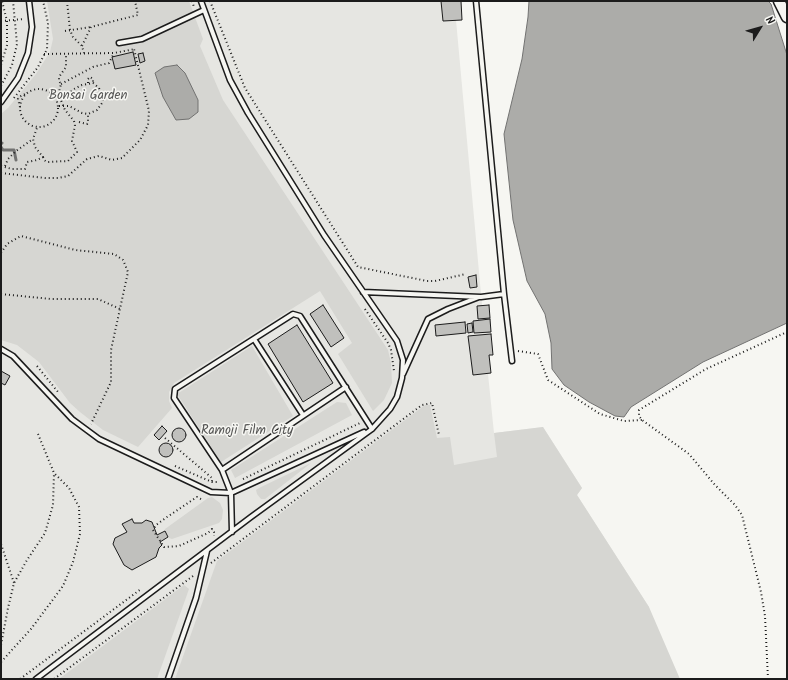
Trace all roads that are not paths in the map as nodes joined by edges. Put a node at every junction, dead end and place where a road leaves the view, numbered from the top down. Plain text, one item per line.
1 (30, 1) edge
2 (201, 1) edge
3 (476, 1) edge
4 (779, 1) edge
5 (204, 10) junction
6 (787, 17) edge
7 (119, 43) dead end
8 (1, 102) edge
9 (363, 292) junction
10 (504, 294) junction
11 (481, 297) junction
12 (254, 339) junction
13 (1, 349) edge
14 (512, 361) dead end
15 (402, 378) junction
16 (346, 387) junction
17 (303, 415) junction
18 (372, 429) junction
19 (222, 470) junction
20 (231, 492) junction
21 (232, 532) junction
22 (207, 551) junction
23 (36, 679) edge
24 (168, 679) edge

1 - 8 lane
2 - 5 lane
3 - 10 lane
4 - 6 street
5 - 7 lane
5 - 9 lane
9 - 11 lane
9 - 15 lane
10 - 11 lane
10 - 14 lane
11 - 15 lane
12 - 16 lane
12 - 17 lane
12 - 19 lane
13 - 20 lane
15 - 18 lane
16 - 17 lane
16 - 18 lane
17 - 19 lane
18 - 20 lane
18 - 21 lane
19 - 20 lane
20 - 21 lane
21 - 22 lane
22 - 23 lane
22 - 24 lane

